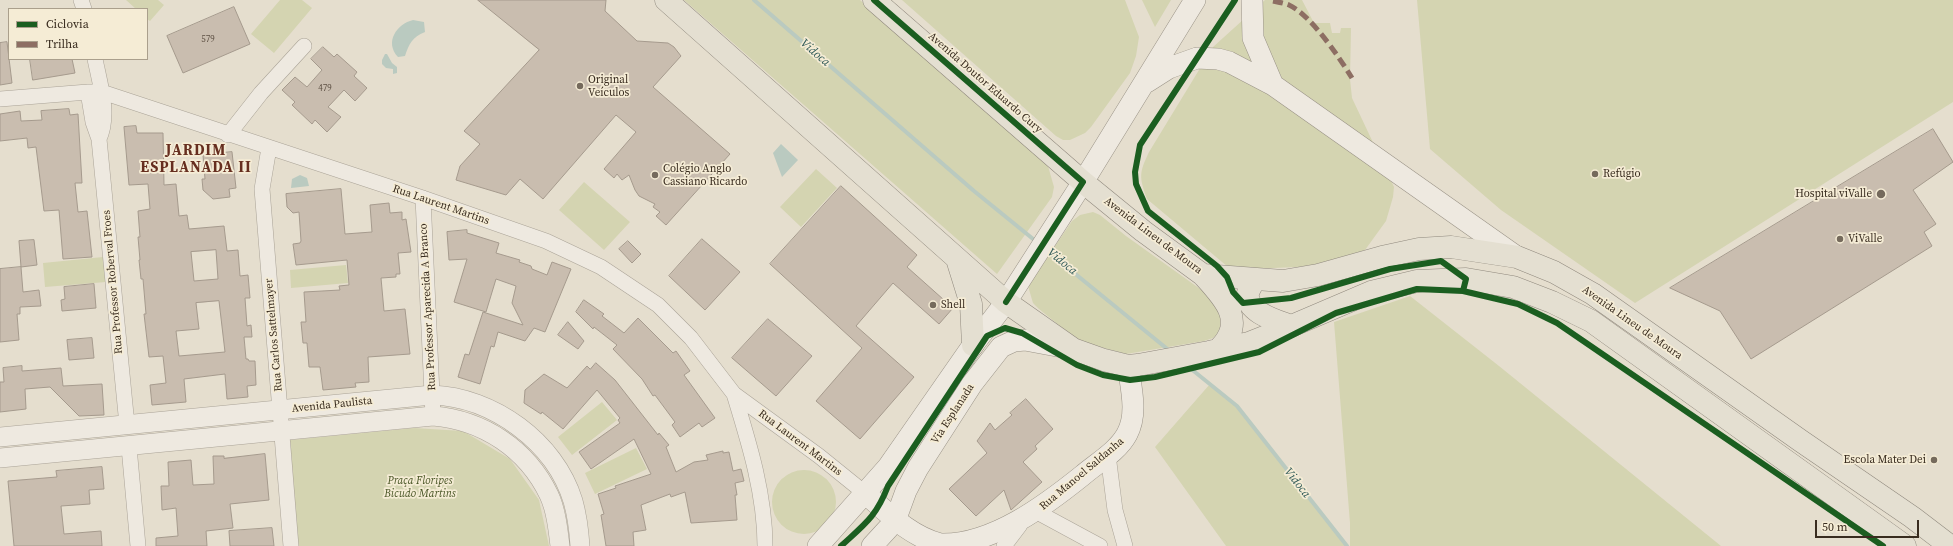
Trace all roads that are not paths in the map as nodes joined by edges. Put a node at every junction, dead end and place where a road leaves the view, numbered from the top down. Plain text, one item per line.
1 (666, 0) edge
2 (874, 0) edge
3 (1195, 0) edge
4 (1252, 0) edge
5 (304, 46) dead end
6 (95, 60) edge
7 (1143, 85) junction
8 (1273, 85) junction
9 (95, 92) junction
10 (0, 100) edge
11 (228, 134) junction
12 (269, 148) junction
13 (1083, 182) junction
14 (423, 198) junction
15 (1517, 257) junction
16 (957, 258) junction
17 (1203, 275) junction
18 (1255, 279) junction
19 (1006, 302) junction
20 (1291, 326) junction
21 (973, 345) junction
22 (1073, 349) junction
23 (1214, 351) junction
24 (1133, 365) junction
25 (734, 394) junction
26 (432, 395) junction
27 (281, 410) junction
28 (433, 416) junction
29 (127, 425) junction
30 (282, 431) junction
31 (0, 436) edge
32 (129, 447) junction
33 (1108, 455) junction
34 (0, 458) edge
35 (866, 494) junction
36 (1037, 512) junction
37 (895, 521) junction
38 (1020, 524) junction
39 (940, 545) edge
40 (138, 546) edge
41 (291, 546) edge
42 (560, 546) edge
43 (580, 546) edge
44 (765, 546) edge
45 (818, 546) edge
46 (872, 546) edge
47 (1004, 546) edge
48 (1100, 546) edge
49 (1125, 546) edge
50 (1906, 546) edge
51 (1950, 546) edge

1 - 16 main road
2 - 13 main road, Avenida Doutor Eduardo Cury
3 - 7 main road
4 - 8 main road
5 - 11 street
6 - 9 street, Rua Professor Roberval Froes
7 - 8 main road
7 - 13 main road
8 - 15 main road
9 - 10 street
9 - 11 street, Rua Laurent Martins
9 - 29 street, Rua Professor Roberval Froes
11 - 12 street, Rua Laurent Martins
12 - 14 street, Rua Laurent Martins
12 - 27 street, Rua Carlos Sattelmayer
13 - 17 main road, Avenida Lineu de Moura
13 - 19 main road
14 - 25 street, Rua Laurent Martins
14 - 26 street, Rua Professor Aparecida A Branco
15 - 18 main road, Avenida Lineu de Moura
15 - 51 main road, Avenida Lineu de Moura
16 - 19 main road
16 - 21 main road
17 - 18 main road, Avenida Lineu de Moura
17 - 23 main road
18 - 20 main road
19 - 21 main road
19 - 22 main road
20 - 23 main road, Avenida Lineu de Moura
20 - 50 main road, Avenida Lineu de Moura
21 - 35 main road
22 - 24 main road
22 - 37 main road, Via Esplanada
23 - 24 main road
24 - 33 main road, Rua Manoel Saldanha
25 - 35 street, Rua Laurent Martins
25 - 44 street, Rua Laurent Martins
26 - 27 street, Avenida Paulista
26 - 28 street, Rua Professor Aparecida A Branco
26 - 43 street, Avenida Paulista
27 - 29 street, Avenida Paulista
27 - 30 street, Rua Carlos Sattelmayer
28 - 30 street, Avenida Paulista
28 - 42 street, Avenida Paulista
29 - 31 street, Avenida Paulista
30 - 32 street, Avenida Paulista
30 - 41 street, Rua Carlos Sattelmayer
32 - 34 street, Avenida Paulista
32 - 40 street
33 - 36 main road, Rua Manoel Saldanha
33 - 49 street
35 - 37 main road
35 - 45 main road
36 - 38 main road, Rua Manoel Saldanha
36 - 48 street
37 - 39 main road
37 - 46 main road, Via Esplanada
38 - 39 main road
38 - 47 street, Rua Manoel Saldanha

